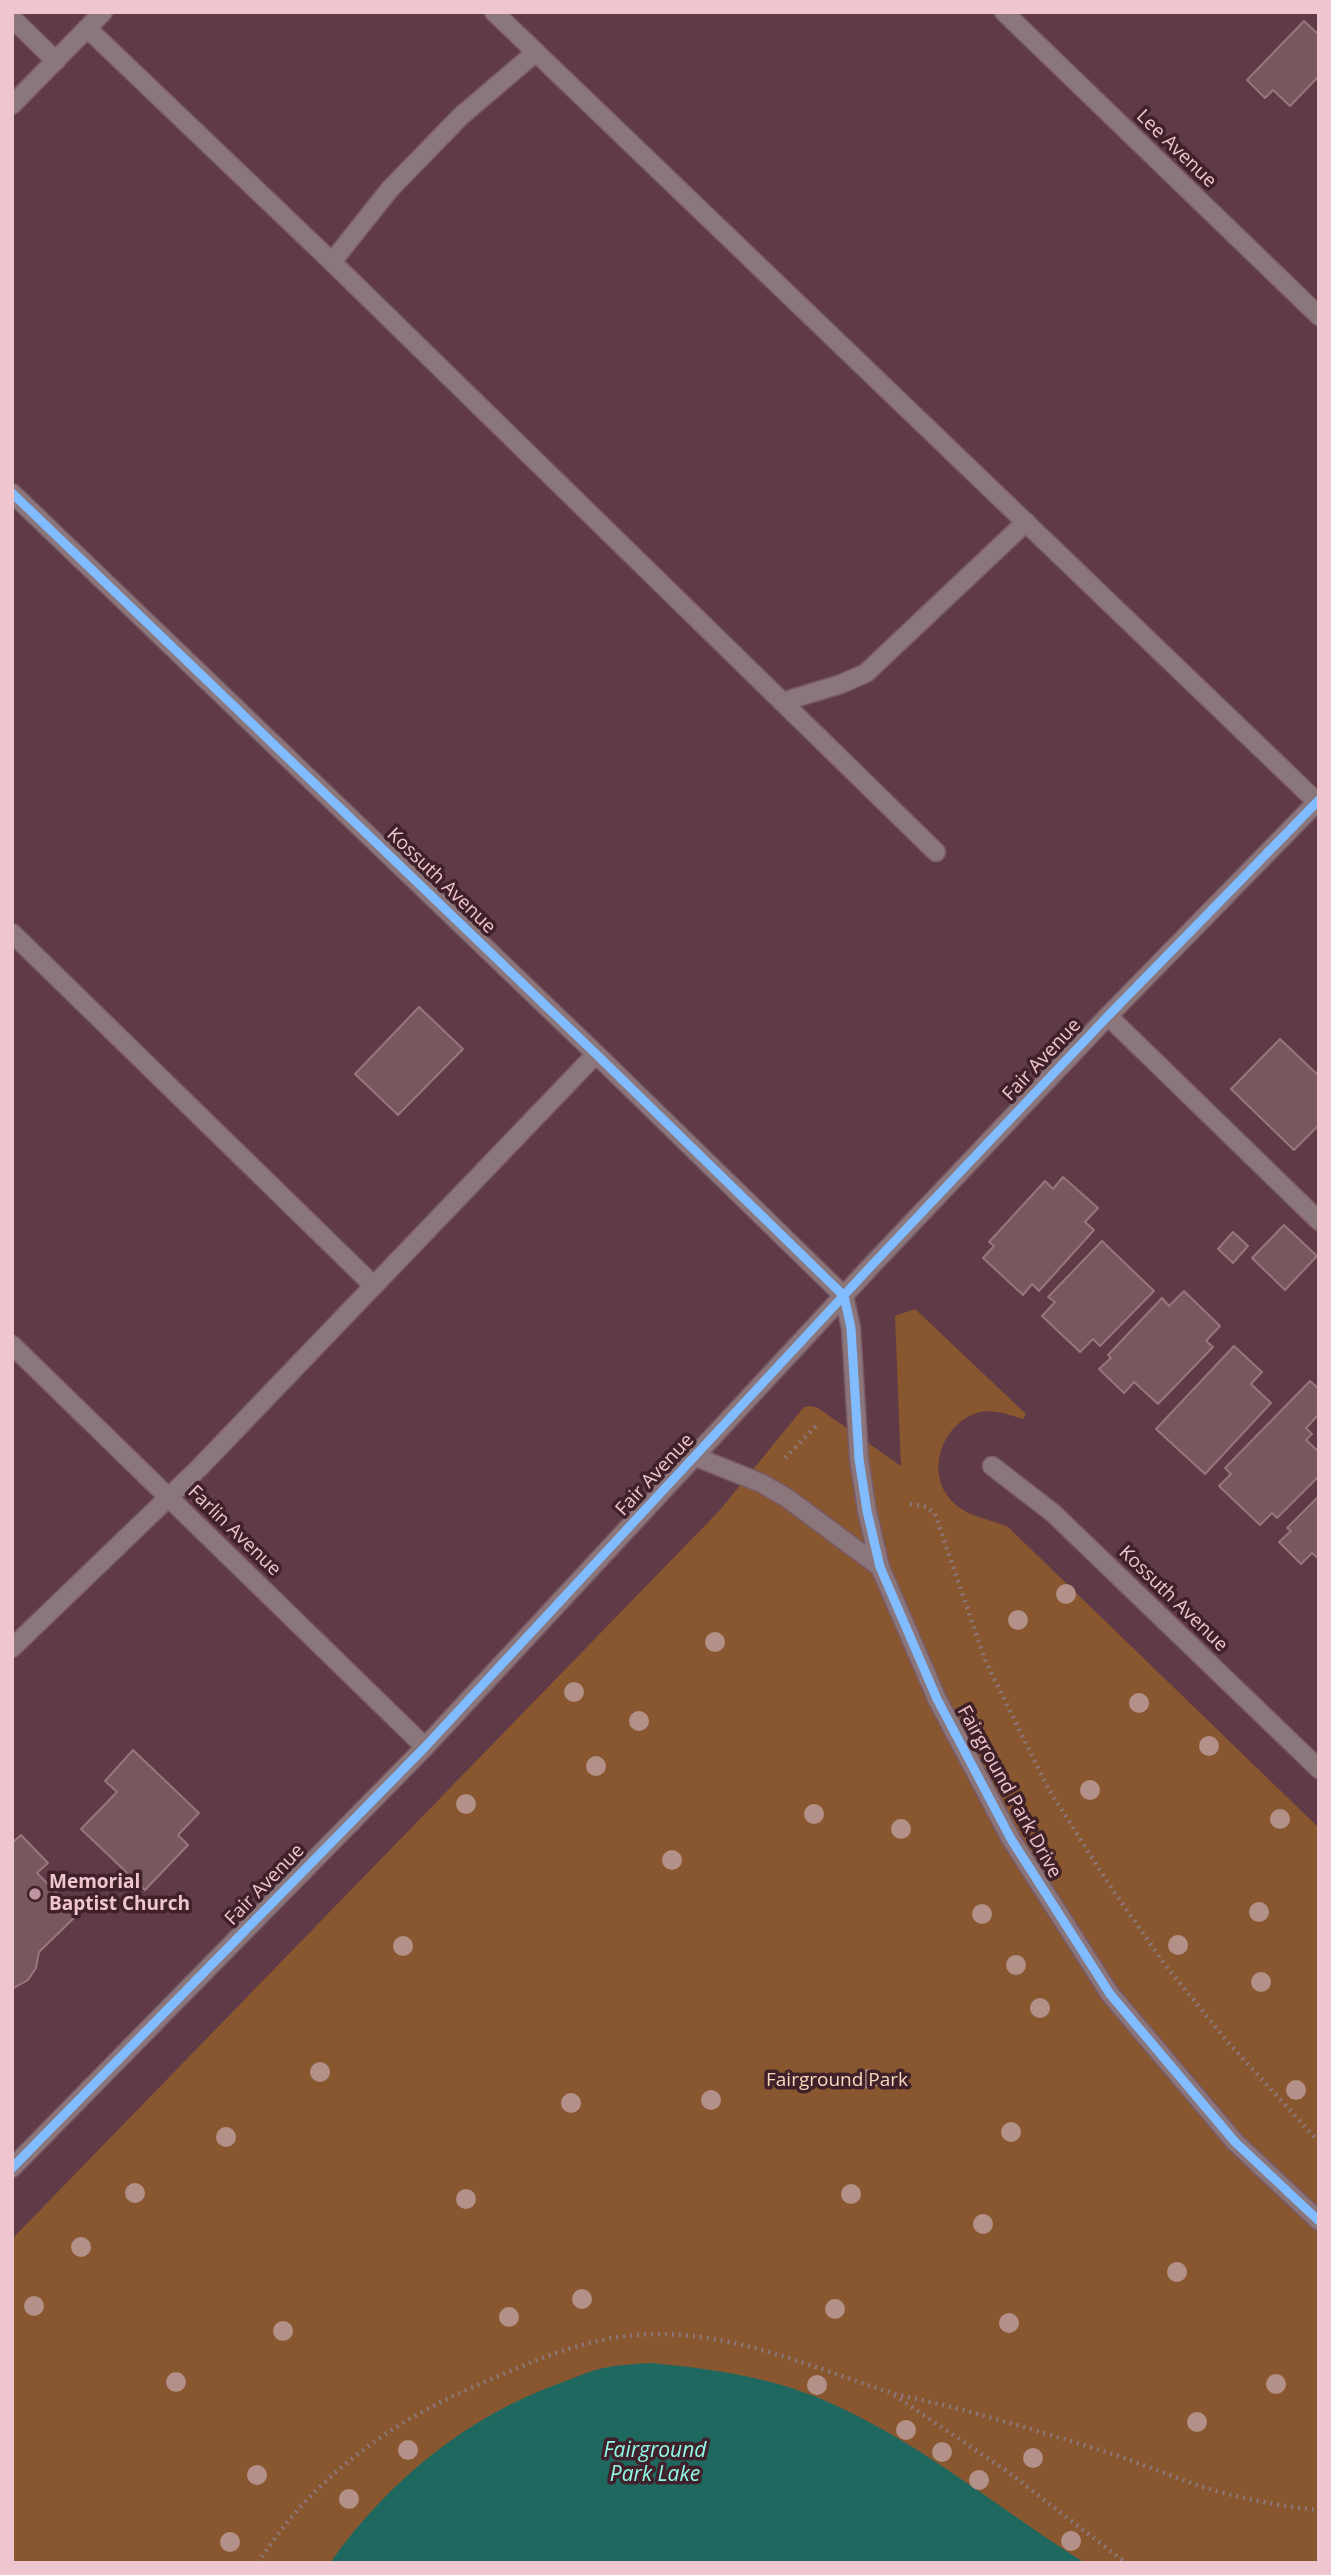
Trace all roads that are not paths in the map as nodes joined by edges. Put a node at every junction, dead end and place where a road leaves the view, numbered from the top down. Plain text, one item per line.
1 (103, 12) edge
2 (494, 12) edge
3 (1004, 12) edge
4 (12, 19) edge
5 (87, 28) junction
6 (536, 52) junction
7 (56, 61) junction
8 (12, 106) edge
9 (332, 262) junction
10 (1319, 316) edge
11 (12, 493) edge
12 (1026, 522) junction
13 (782, 702) junction
14 (1318, 801) edge
15 (936, 852) dead end
16 (12, 933) edge
17 (1108, 1016) junction
18 (596, 1054) junction
19 (1319, 1221) edge
20 (373, 1285) junction
21 (844, 1296) junction
22 (12, 1345) edge
23 (696, 1457) junction
24 (992, 1465) dead end
25 (169, 1498) junction
26 (880, 1567) junction
27 (12, 1647) edge
28 (425, 1747) junction
29 (1319, 1769) edge
30 (12, 2168) edge
31 (1319, 2221) edge

1 - 5 street
2 - 6 street
3 - 10 street, Lee Avenue
4 - 7 street
5 - 7 street
5 - 9 street
6 - 9 street
6 - 12 street
7 - 8 street
9 - 13 street
11 - 18 street, Kossuth Avenue
12 - 13 street
12 - 14 street
13 - 15 street
14 - 17 street, Fair Avenue
16 - 20 street
17 - 19 street
17 - 21 street, Fair Avenue
18 - 20 street
18 - 21 street, Kossuth Avenue
20 - 25 street
21 - 23 street, Fair Avenue
21 - 26 street, Fairground Park Drive
22 - 25 street, Farlin Avenue
23 - 26 street
23 - 28 street, Fair Avenue
24 - 29 street, Kossuth Avenue
25 - 27 street
25 - 28 street, Farlin Avenue
26 - 31 street, Fairground Park Drive
28 - 30 street, Fair Avenue

